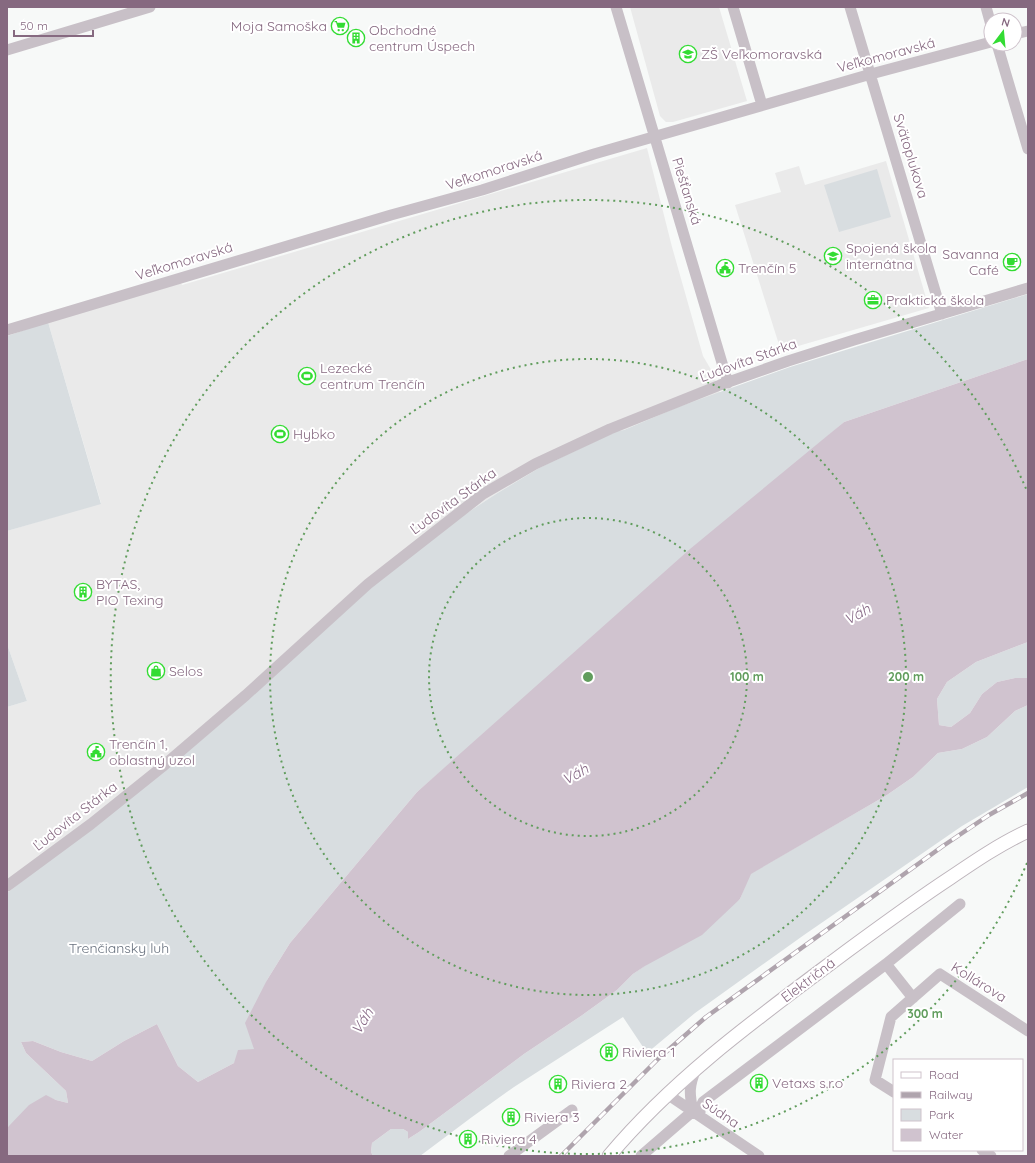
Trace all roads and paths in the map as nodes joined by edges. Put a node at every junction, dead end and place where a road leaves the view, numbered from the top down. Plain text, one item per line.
1 (150, 7) edge
2 (616, 7) edge
3 (733, 7) edge
4 (850, 7) edge
5 (128, 10) edge
6 (983, 44) edge
7 (7, 50) edge
8 (999, 52) edge
9 (870, 74) junction
10 (762, 105) junction
11 (655, 137) junction
12 (1028, 149) edge
13 (1028, 288) edge
14 (942, 314) junction
15 (7, 330) edge
16 (728, 383) junction
17 (1028, 831) edge
18 (7, 886) edge
19 (960, 904) dead end
20 (886, 964) junction
21 (913, 998) junction
22 (1028, 1031) edge
23 (696, 1069) junction
24 (893, 1091) edge
25 (667, 1094) junction
26 (572, 1110) dead end
27 (696, 1114) junction
28 (509, 1156) edge
29 (610, 1156) edge
30 (641, 1156) edge
31 (759, 1156) edge

1 - 5 street
2 - 11 street, Piešťanská
3 - 10 street
4 - 9 street, Svätoplukova
5 - 7 street
6 - 9 street, Veľkomoravská
8 - 12 street
9 - 10 street, Veľkomoravská
9 - 14 street, Svätoplukova
10 - 11 street, Veľkomoravská
11 - 15 street, Veľkomoravská
11 - 16 street, Piešťanská
13 - 14 street, Ľudovíta Stárka
14 - 16 street, Ľudovíta Stárka
16 - 18 street, Ľudovíta Stárka
17 - 23 main road, Električná
19 - 20 street
20 - 21 street
20 - 27 street
21 - 22 street, Kollárova
21 - 24 street
23 - 25 main road, Električná
23 - 27 street
25 - 27 street, Súdna
25 - 29 main road, Električná
26 - 28 street
27 - 30 street
27 - 31 street, Súdna

